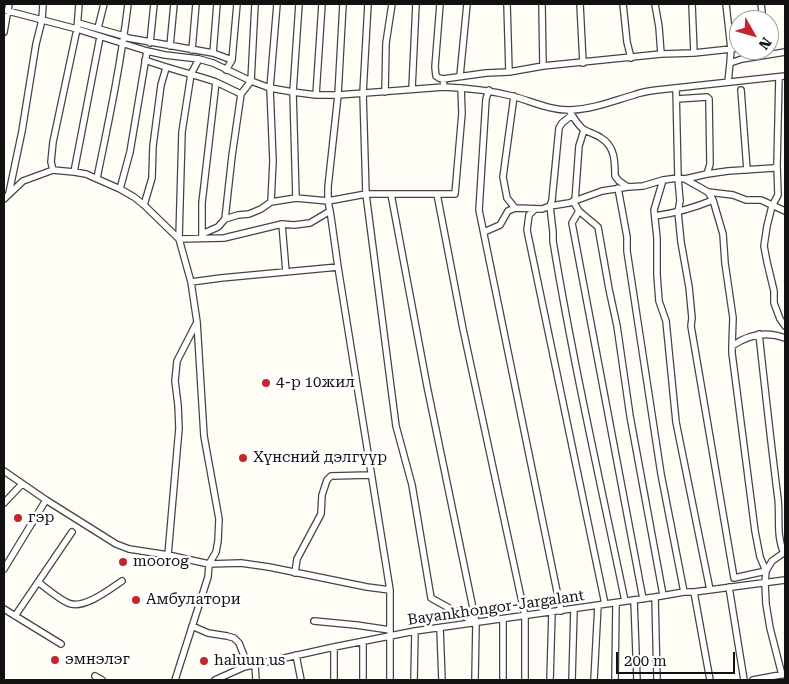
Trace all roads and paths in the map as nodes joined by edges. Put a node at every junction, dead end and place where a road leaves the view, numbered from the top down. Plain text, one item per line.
1 (9, 4) edge
2 (44, 4) edge
3 (80, 4) edge
4 (104, 4) edge
5 (128, 4) edge
6 (154, 4) edge
7 (174, 4) edge
8 (196, 4) edge
9 (217, 4) edge
10 (237, 4) edge
11 (256, 4) edge
12 (278, 4) edge
13 (299, 4) edge
14 (322, 4) edge
15 (343, 4) edge
16 (368, 4) edge
17 (392, 4) edge
18 (416, 4) edge
19 (440, 4) edge
20 (467, 4) edge
21 (507, 4) edge
22 (542, 4) edge
23 (580, 4) edge
24 (623, 4) edge
25 (655, 4) edge
26 (692, 4) edge
27 (726, 4) edge
28 (6, 10) edge
29 (42, 20) junction
30 (78, 22) junction
31 (98, 28) junction
32 (77, 30) junction
33 (729, 31) edge
34 (4, 32) edge
35 (100, 36) junction
36 (124, 36) junction
37 (150, 43) junction
38 (123, 44) junction
39 (170, 46) junction
40 (729, 49) edge
41 (192, 50) junction
42 (147, 51) junction
43 (212, 53) junction
44 (694, 53) junction
45 (661, 54) junction
46 (631, 58) junction
47 (199, 59) junction
48 (145, 60) junction
49 (232, 60) junction
50 (730, 60) edge
51 (739, 60) edge
52 (583, 63) junction
53 (730, 63) junction
54 (543, 66) junction
55 (166, 68) junction
56 (226, 70) junction
57 (509, 72) junction
58 (191, 74) junction
59 (460, 76) junction
60 (443, 79) junction
61 (782, 79) edge
62 (216, 82) junction
63 (251, 82) junction
64 (728, 82) junction
65 (444, 87) junction
66 (270, 88) junction
67 (461, 88) junction
68 (676, 88) junction
69 (412, 89) junction
70 (489, 90) junction
71 (741, 90) dead end
72 (293, 92) junction
73 (385, 92) junction
74 (363, 93) junction
75 (241, 94) junction
76 (316, 95) junction
77 (338, 95) junction
78 (514, 96) junction
79 (677, 99) junction
80 (571, 113) junction
81 (584, 130) junction
82 (777, 166) junction
83 (53, 170) junction
84 (746, 170) junction
85 (74, 172) junction
86 (707, 174) junction
87 (97, 178) junction
88 (678, 178) junction
89 (663, 180) junction
90 (685, 180) junction
91 (628, 187) junction
92 (120, 188) junction
93 (618, 188) junction
94 (708, 192) junction
95 (9, 193) junction
96 (366, 194) junction
97 (391, 194) junction
98 (437, 194) junction
99 (296, 198) junction
100 (4, 199) edge
101 (713, 200) junction
102 (328, 201) junction
103 (574, 201) junction
104 (271, 202) junction
105 (144, 205) junction
106 (550, 206) junction
107 (772, 206) junction
108 (515, 208) junction
109 (534, 209) junction
110 (330, 211) junction
111 (579, 211) junction
112 (785, 211) edge
113 (678, 212) junction
114 (654, 216) junction
115 (225, 220) junction
116 (282, 224) junction
117 (484, 232) junction
118 (202, 236) junction
119 (179, 239) junction
120 (338, 267) junction
121 (286, 272) junction
122 (191, 282) junction
123 (197, 322) junction
124 (785, 326) edge
125 (759, 334) junction
126 (785, 338) edge
127 (732, 346) junction
128 (4, 471) edge
129 (371, 475) junction
130 (22, 484) junction
131 (46, 500) junction
132 (4, 503) edge
133 (72, 532) dead end
134 (784, 552) edge
135 (168, 555) junction
136 (209, 564) junction
137 (4, 569) edge
138 (766, 571) junction
139 (294, 572) junction
140 (734, 578) junction
141 (785, 580) edge
142 (122, 581) dead end
143 (38, 582) junction
144 (765, 583) junction
145 (732, 586) junction
146 (390, 590) junction
147 (710, 590) junction
148 (684, 592) junction
149 (694, 592) junction
150 (663, 595) junction
151 (655, 597) junction
152 (643, 599) junction
153 (634, 600) junction
154 (625, 602) junction
155 (616, 603) junction
156 (605, 604) junction
157 (598, 606) junction
158 (4, 609) edge
159 (574, 609) junction
160 (561, 611) junction
161 (552, 612) junction
162 (15, 616) junction
163 (524, 616) junction
164 (504, 619) junction
165 (314, 621) dead end
166 (476, 623) junction
167 (192, 626) junction
168 (440, 628) junction
169 (415, 631) junction
170 (390, 633) junction
171 (362, 641) junction
172 (61, 644) dead end
173 (334, 647) junction
174 (296, 655) junction
175 (255, 664) junction
176 (248, 666) junction
177 (784, 675) edge
178 (95, 676) dead end
179 (226, 678) edge
180 (102, 680) edge
181 (175, 680) edge
182 (215, 680) edge
183 (256, 680) edge
184 (300, 680) edge
185 (334, 680) edge
186 (363, 680) edge
187 (390, 680) edge
188 (414, 680) edge
189 (442, 680) edge
190 (475, 680) edge
191 (503, 680) edge
192 (525, 680) edge
193 (550, 680) edge
194 (572, 680) edge
195 (594, 680) edge
196 (615, 680) edge
197 (637, 680) edge
198 (657, 680) edge
199 (710, 680) edge
200 (744, 680) edge
201 (753, 680) edge

1 - 28 street
2 - 29 street
3 - 30 street
4 - 31 street
5 - 36 street
6 - 37 street
7 - 39 street
8 - 41 street
9 - 43 street
10 - 49 street
11 - 63 street
12 - 66 street
13 - 72 street
14 - 76 street
15 - 77 street
16 - 74 street
17 - 73 street
18 - 69 street
19 - 60 street
20 - 59 street
21 - 57 street
22 - 54 street
23 - 52 street
24 - 46 street
25 - 45 street
26 - 44 street
27 - 33 street
28 - 29 street
28 - 34 street
29 - 32 street
29 - 95 street
30 - 31 street
30 - 32 street
31 - 36 street
32 - 35 street
32 - 83 street
35 - 38 street
35 - 85 street
36 - 37 street
36 - 38 street
37 - 39 street
38 - 42 street
38 - 87 street
39 - 41 street
40 - 44 street
41 - 43 street
42 - 47 street
42 - 48 street
43 - 49 street
44 - 45 street
45 - 46 street
46 - 52 street
47 - 56 street
47 - 58 street
48 - 55 street
48 - 92 street
49 - 56 street
50 - 53 street
51 - 53 street
52 - 54 street
53 - 64 street
54 - 57 street
55 - 58 street
55 - 105 street
56 - 63 street
57 - 59 street
58 - 62 street
58 - 119 street
59 - 60 street
60 - 65 street
61 - 64 street
61 - 82 street
62 - 75 street
62 - 118 street
63 - 66 street
63 - 75 street
64 - 68 street
65 - 67 street
65 - 69 street
66 - 72 street
66 - 104 street
67 - 70 street
67 - 98 street
68 - 79 street
68 - 80 street
69 - 73 street
70 - 78 street
70 - 117 street
71 - 84 street
72 - 76 street
72 - 99 street
73 - 74 street
74 - 77 street
74 - 96 street
75 - 115 street
76 - 77 street
77 - 102 street
78 - 80 street
78 - 108 street
79 - 86 street
79 - 88 street
80 - 81 street
80 - 106 street
81 - 91 street
81 - 103 street
82 - 84 street
82 - 107 street
83 - 85 street
83 - 95 street
84 - 86 street
85 - 87 street
86 - 90 street
87 - 92 street
88 - 89 street
88 - 90 street
88 - 113 street
89 - 91 street
89 - 114 street
90 - 94 street
91 - 93 street
92 - 105 street
93 - 103 street
93 - 148 street
94 - 101 street
94 - 107 street
95 - 100 street
96 - 97 street
96 - 102 street
96 - 166 street
97 - 98 street
97 - 166 street
98 - 163 street
99 - 102 street
99 - 104 street
101 - 113 street
101 - 127 street
102 - 110 street
103 - 106 street
103 - 111 street
104 - 115 street
105 - 119 street
106 - 109 street
106 - 154 street
107 - 112 street
107 - 124 street
108 - 109 street
108 - 117 street
109 - 156 street
110 - 116 street
110 - 120 street
111 - 150 street
111 - 152 street
113 - 114 street
113 - 140 street
114 - 147 street
115 - 118 street
116 - 118 street
116 - 121 street
117 - 160 street
118 - 119 street
119 - 122 street
120 - 121 street
120 - 129 street
121 - 122 street
122 - 123 street
123 - 135 street
123 - 136 street
125 - 126 street
125 - 127 street
125 - 134 street
127 - 138 street
128 - 130 street
129 - 139 street
129 - 146 street
130 - 131 street
130 - 132 street
131 - 135 street
131 - 137 street
133 - 143 street
134 - 138 street
135 - 136 street
136 - 139 street
136 - 167 street
138 - 140 street
138 - 144 street
139 - 146 street
140 - 145 street
141 - 144 street, Bayankhongor-Jargalant
142 - 143 street
143 - 162 street
144 - 145 street, Bayankhongor-Jargalant
144 - 177 street
145 - 147 street, Bayankhongor-Jargalant
145 - 200 street
146 - 170 street
147 - 149 street, Bayankhongor-Jargalant
148 - 149 street, Bayankhongor-Jargalant
148 - 150 street, Bayankhongor-Jargalant
149 - 199 street
150 - 151 street, Bayankhongor-Jargalant
151 - 152 street, Bayankhongor-Jargalant
151 - 198 street
152 - 153 street, Bayankhongor-Jargalant
153 - 154 street, Bayankhongor-Jargalant
153 - 197 street
154 - 155 street, Bayankhongor-Jargalant
155 - 156 street, Bayankhongor-Jargalant
155 - 196 street
156 - 157 street, Bayankhongor-Jargalant
157 - 159 street, Bayankhongor-Jargalant
157 - 195 street
158 - 162 street
159 - 160 street, Bayankhongor-Jargalant
159 - 194 street
160 - 161 street, Bayankhongor-Jargalant
161 - 163 street, Bayankhongor-Jargalant
161 - 193 street
162 - 172 street
163 - 164 street, Bayankhongor-Jargalant
163 - 192 street
164 - 166 street, Bayankhongor-Jargalant
164 - 191 street
165 - 170 street
166 - 168 street, Bayankhongor-Jargalant
166 - 190 street
167 - 176 street
167 - 181 street
168 - 169 street, Bayankhongor-Jargalant
168 - 189 street
169 - 170 street, Bayankhongor-Jargalant
169 - 188 street
170 - 171 street, Bayankhongor-Jargalant
170 - 187 street
171 - 173 street, Bayankhongor-Jargalant
171 - 186 street
173 - 174 street, Bayankhongor-Jargalant
173 - 185 street
174 - 175 street, Bayankhongor-Jargalant
174 - 184 street
175 - 176 street, Bayankhongor-Jargalant
175 - 183 street
176 - 179 street, Bayankhongor-Jargalant
177 - 201 street
178 - 180 street
179 - 182 street, Bayankhongor-Jargalant

